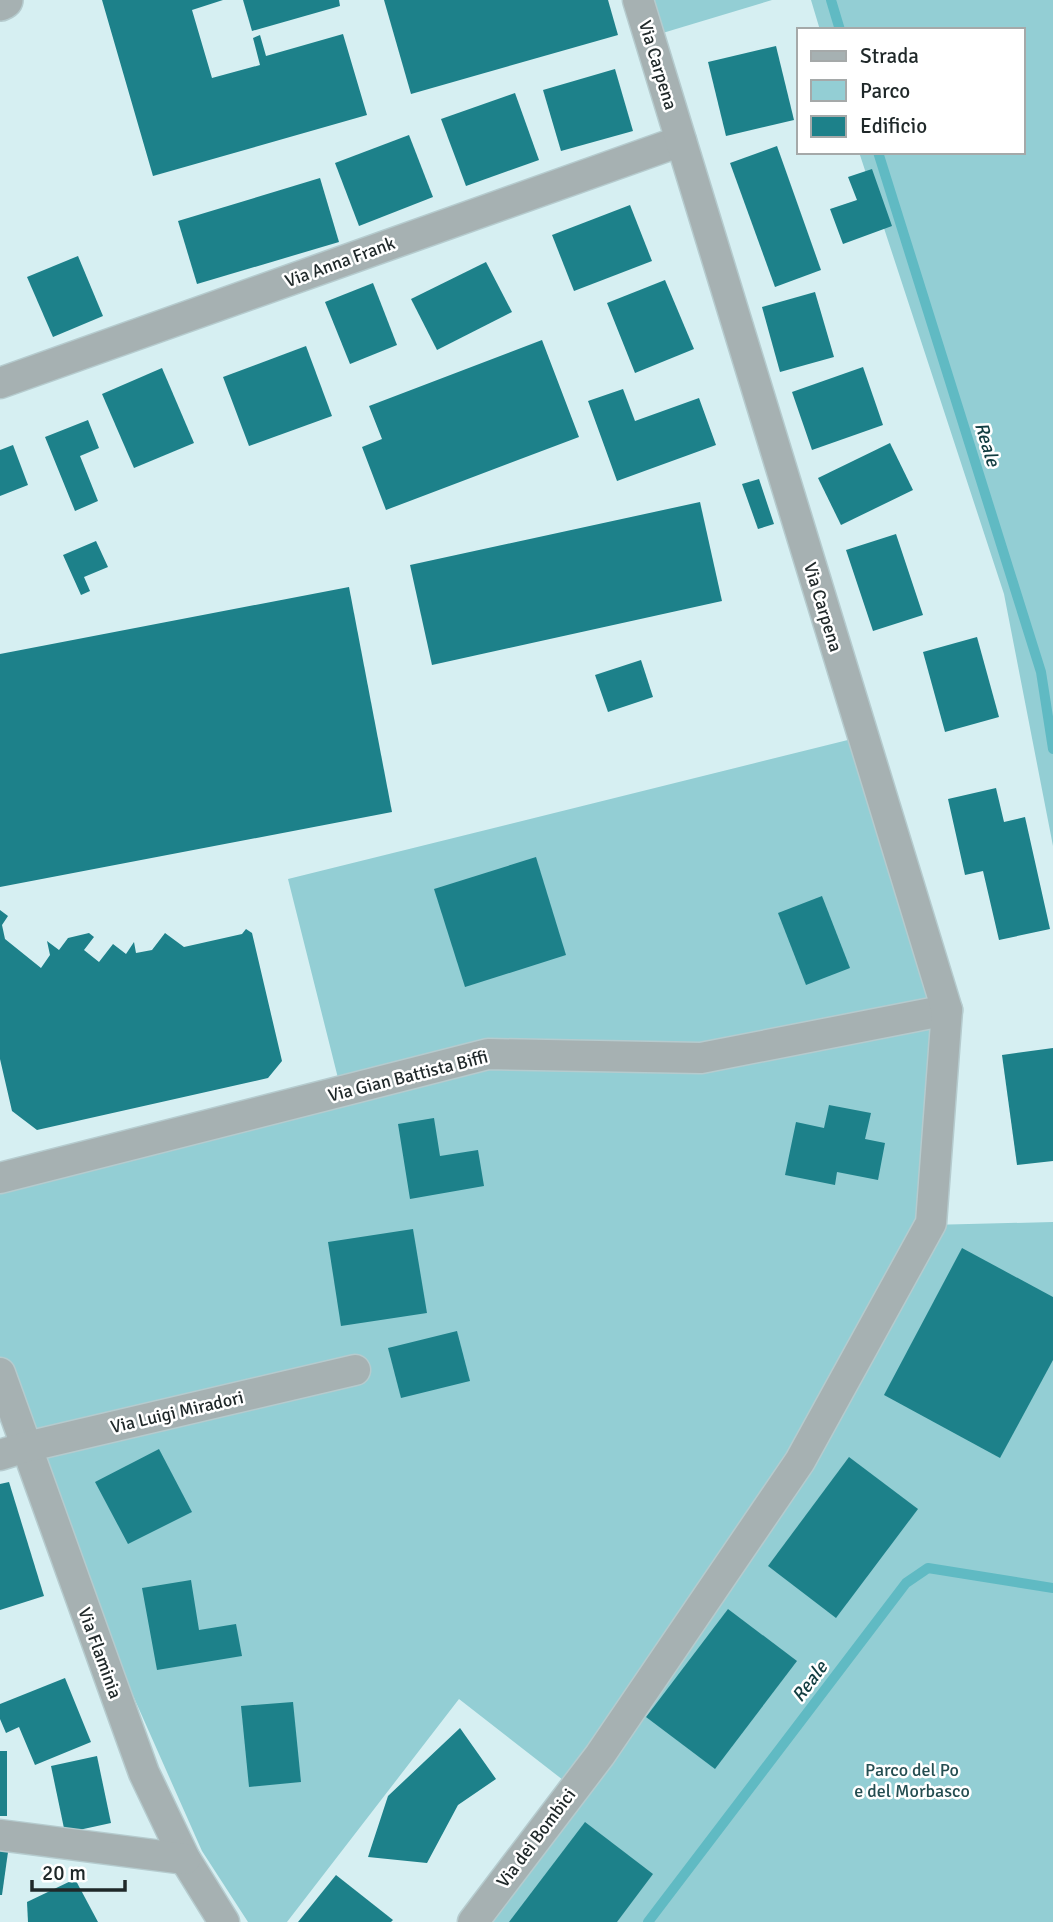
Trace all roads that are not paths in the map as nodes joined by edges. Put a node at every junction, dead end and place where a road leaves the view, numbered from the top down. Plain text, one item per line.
1 (638, 0) edge
2 (681, 141) junction
3 (0, 383) edge
4 (947, 1010) junction
5 (0, 1178) edge
6 (931, 1223) joint
7 (355, 1370) dead end
8 (0, 1373) edge
9 (13, 1451) edge
10 (0, 1835) edge
11 (185, 1859) junction
12 (224, 1922) edge
13 (472, 1922) edge

1 - 2 street, Via Carpena
2 - 3 street, Via Anna Frank
2 - 4 street, Via Carpena
4 - 5 street, Via Gian Battista Biffi
4 - 6 street, Via Carpena
6 - 13 street, Via dei Bombici
7 - 9 street, Via Luigi Miradori
8 - 9 street, Via Flaminia
9 - 11 street, Via Flaminia
10 - 11 street
11 - 12 street, Via Flaminia

